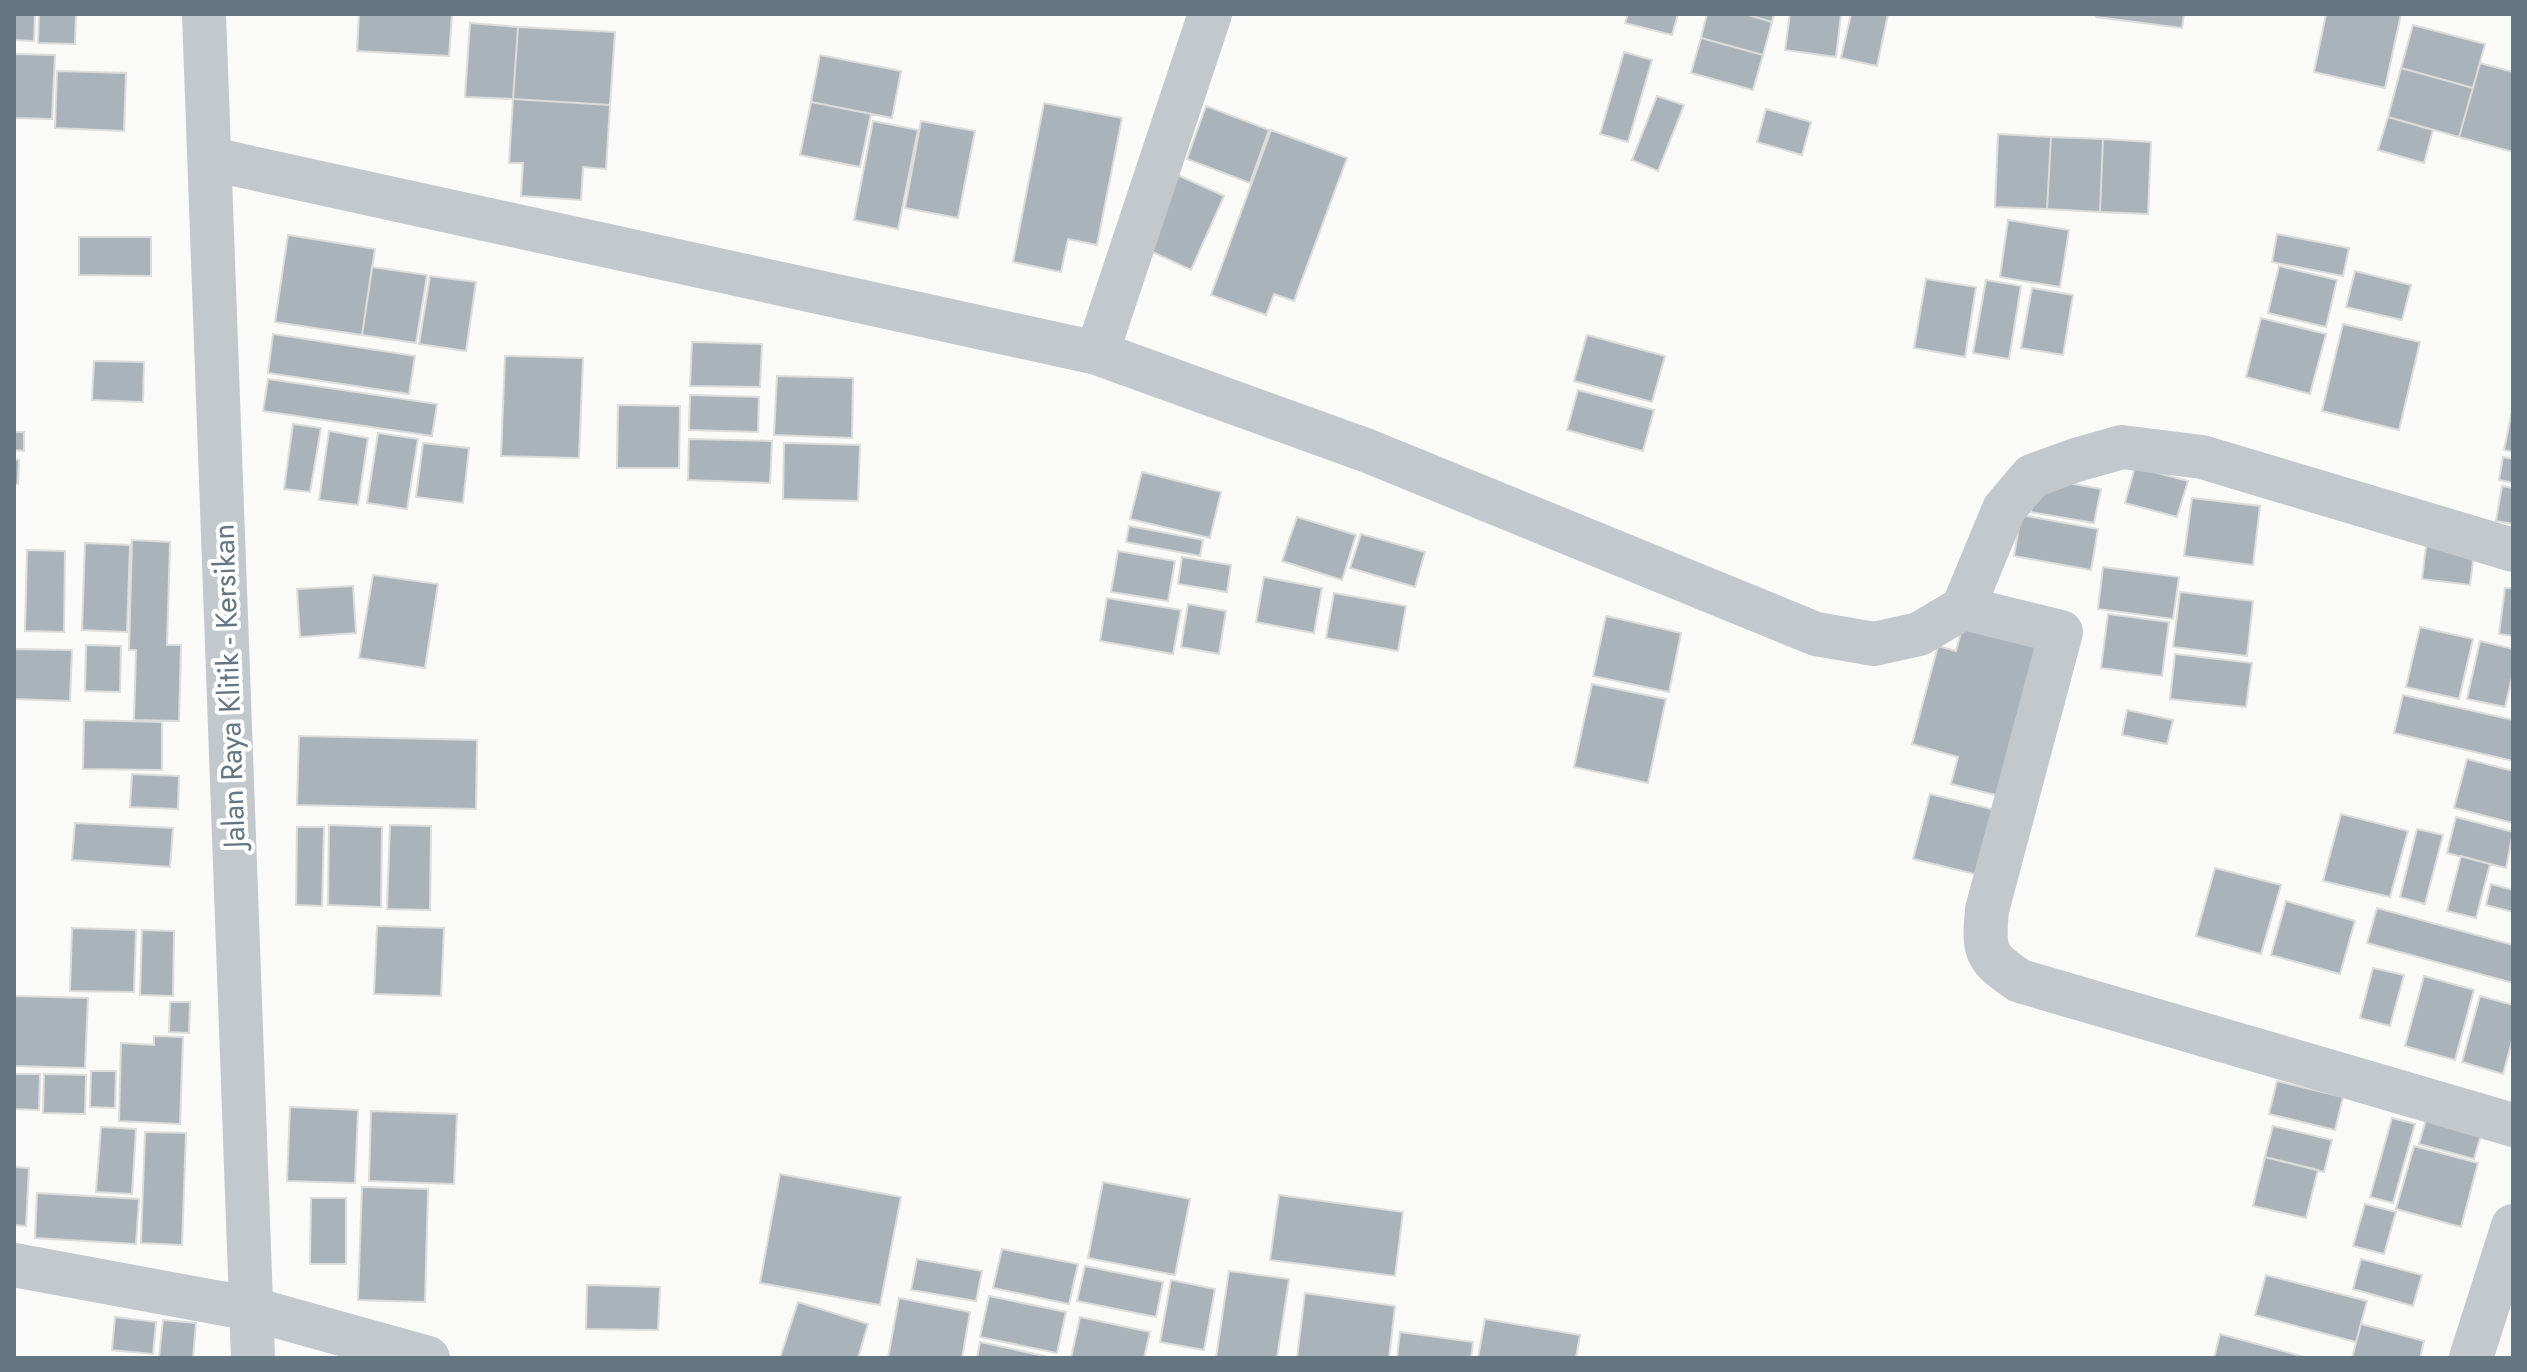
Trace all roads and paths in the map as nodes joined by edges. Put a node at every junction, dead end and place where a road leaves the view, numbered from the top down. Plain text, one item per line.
1 (204, 14) edge
2 (1210, 14) edge
3 (211, 159) junction
4 (1097, 353) junction
5 (2513, 550) edge
6 (1963, 608) junction
7 (2513, 1125) edge
8 (2513, 1226) edge
9 (14, 1265) edge
10 (252, 1309) junction
11 (253, 1358) edge
12 (428, 1358) edge
13 (2471, 1358) edge

1 - 3 street, Jalan Raya Klitik - Kersikan
2 - 4 street
3 - 4 street
3 - 10 street, Jalan Raya Klitik - Kersikan
4 - 6 street
5 - 6 street
6 - 7 street
8 - 13 street
9 - 10 street
10 - 11 street, Jalan Raya Klitik - Kersikan
10 - 12 street

